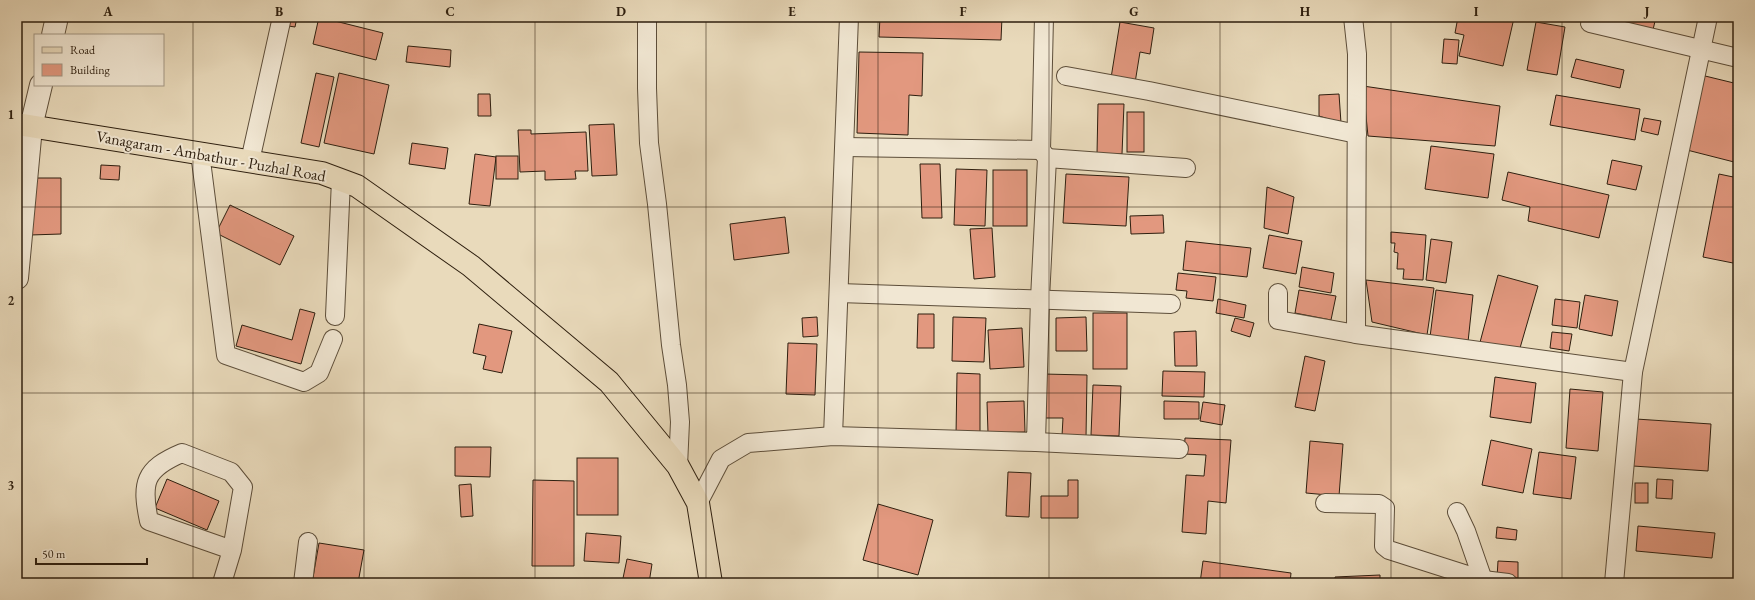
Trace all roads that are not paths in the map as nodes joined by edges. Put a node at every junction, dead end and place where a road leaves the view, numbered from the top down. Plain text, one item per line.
1 (57, 17) edge
2 (282, 17) edge
3 (648, 17) edge
4 (849, 17) edge
5 (1044, 17) edge
6 (1353, 17) edge
7 (1708, 17) edge
8 (1590, 23) dead end
9 (53, 34) edge
10 (1700, 50) junction
11 (1738, 58) edge
12 (1066, 76) dead end
13 (41, 86) edge
14 (24, 125) edge
15 (1357, 134) junction
16 (845, 147) junction
17 (200, 153) junction
18 (1044, 154) junction
19 (250, 161) junction
20 (1186, 168) dead end
21 (341, 180) junction
22 (17, 278) edge
23 (839, 293) junction
24 (1278, 293) dead end
25 (1040, 299) junction
26 (1172, 304) dead end
27 (335, 316) dead end
28 (1356, 334) junction
29 (334, 339) dead end
30 (1633, 372) junction
31 (833, 436) junction
32 (1036, 442) junction
33 (1179, 449) dead end
34 (678, 466) junction
35 (698, 502) junction
36 (1325, 503) dead end
37 (1456, 512) dead end
38 (308, 542) dead end
39 (232, 550) junction
40 (1483, 580) junction
41 (222, 583) edge
42 (303, 583) edge
43 (711, 583) edge
44 (1508, 583) edge
45 (1614, 583) edge

1 - 9 street
2 - 19 street
3 - 34 street
4 - 16 street
5 - 18 street
6 - 15 street
7 - 10 street
8 - 10 street
10 - 11 street
10 - 30 street
12 - 15 street
13 - 14 street
14 - 17 main road, Vanagaram - Ambathur - Puzhal Road
14 - 22 street
15 - 28 street
16 - 18 street
16 - 23 street
17 - 19 main road, Vanagaram - Ambathur - Puzhal Road
17 - 29 street
18 - 20 street
18 - 25 street
19 - 21 main road, Vanagaram - Ambathur - Puzhal Road
21 - 27 street
21 - 34 main road, Vanagaram - Ambathur - Puzhal Road
23 - 25 street
23 - 31 street
24 - 28 street
25 - 26 street
25 - 32 street
28 - 30 street
30 - 45 street
31 - 32 street
31 - 35 street
32 - 33 street
34 - 35 main road, Vanagaram - Ambathur - Puzhal Road
35 - 43 main road, Vanagaram - Ambathur - Puzhal Road
36 - 40 street
37 - 40 street
38 - 42 street
39 - 39 street
39 - 41 street
40 - 44 street

